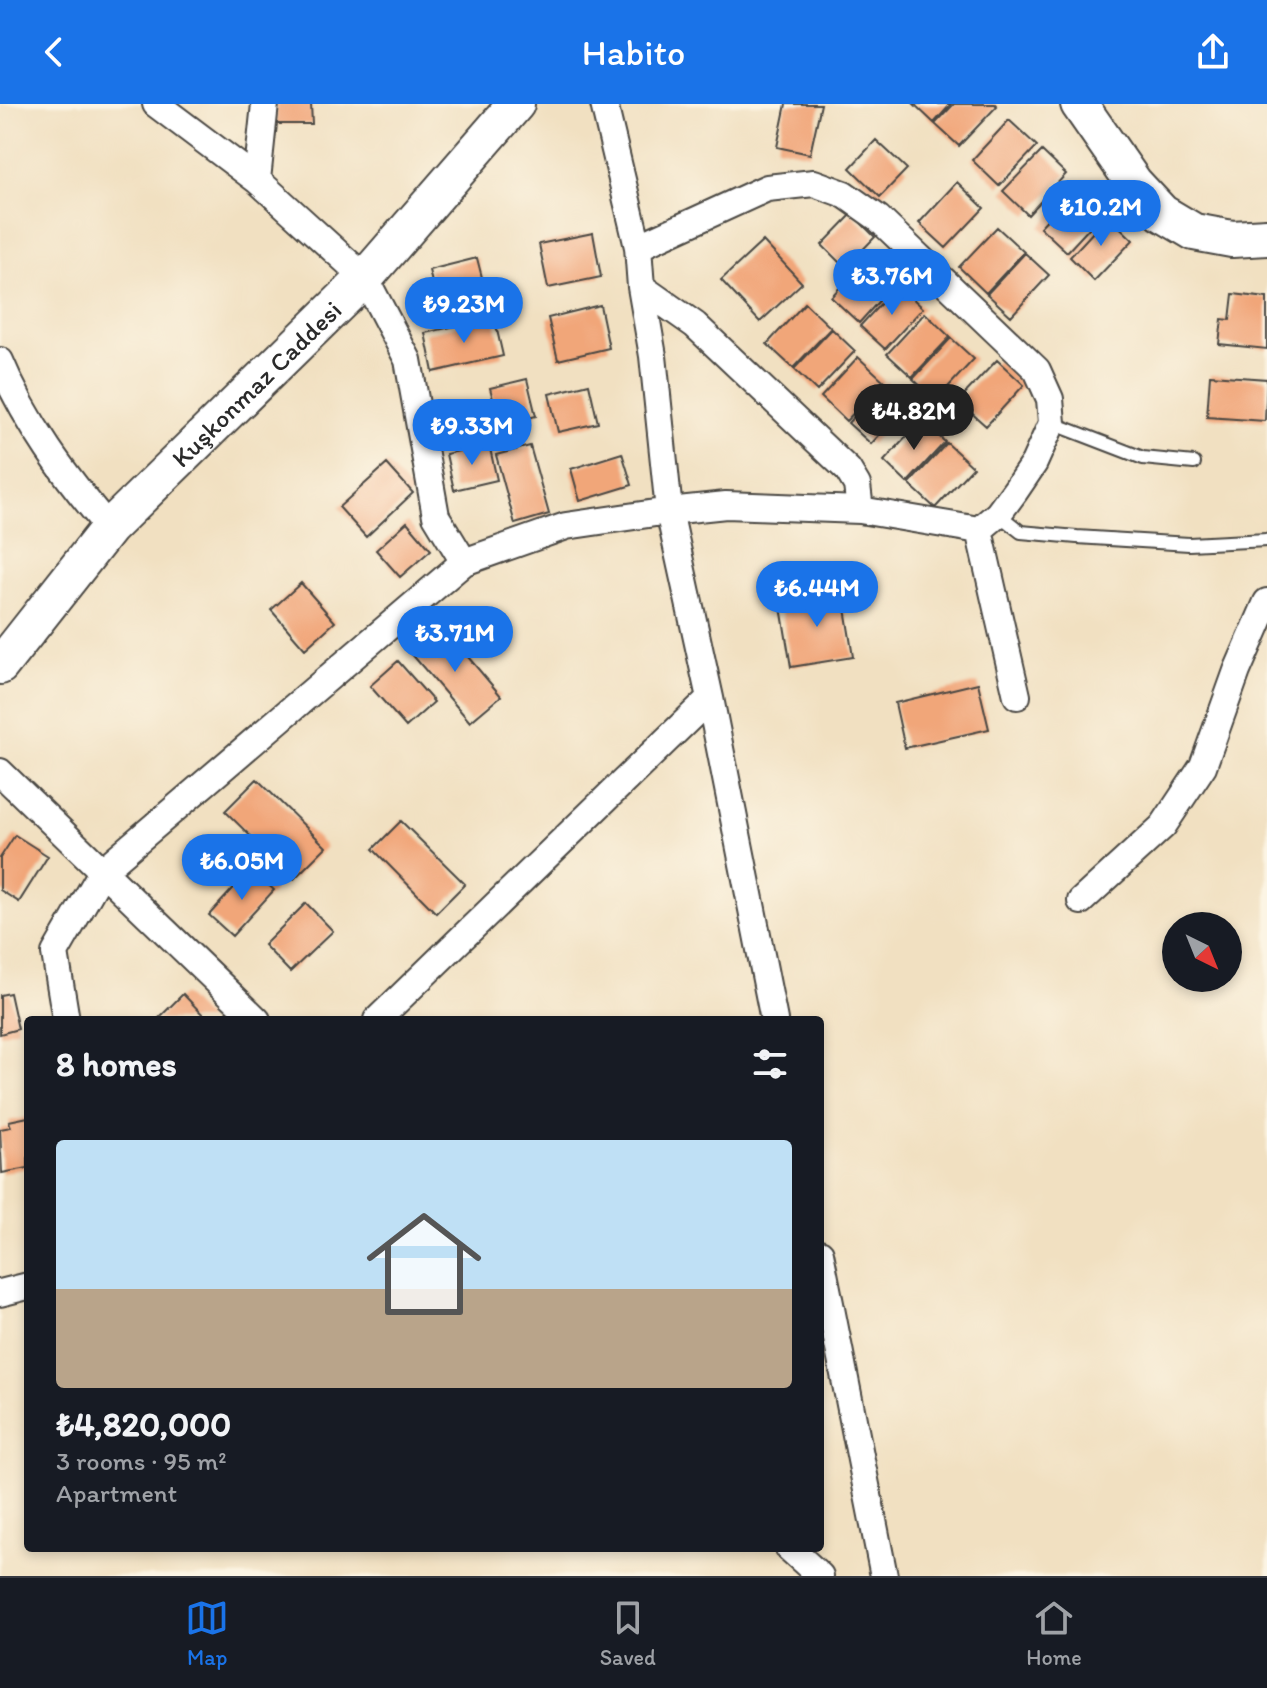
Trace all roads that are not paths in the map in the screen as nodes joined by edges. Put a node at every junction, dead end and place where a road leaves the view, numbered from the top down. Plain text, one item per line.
1 (156, 104) edge
2 (265, 104) edge
3 (516, 104) edge
4 (604, 104) edge
5 (1079, 104) edge
6 (485, 120) edge
7 (257, 180) junction
8 (1267, 237) edge
9 (638, 247) junction
10 (365, 278) junction
11 (641, 287) junction
12 (0, 361) edge
13 (1052, 423) junction
14 (1194, 463) dead end
15 (860, 510) junction
16 (669, 511) junction
17 (988, 522) junction
18 (109, 528) junction
19 (1267, 540) edge
20 (464, 562) junction
21 (1267, 602) edge
22 (0, 666) edge
23 (1017, 696) dead end
24 (710, 698) junction
25 (0, 772) edge
26 (103, 870) junction
27 (1081, 901) dead end
28 (65, 1016) edge
29 (253, 1016) edge
30 (381, 1016) edge
31 (773, 1016) edge
32 (824, 1273) edge
33 (24, 1287) edge
34 (0, 1293) edge
35 (793, 1552) edge
36 (820, 1576) edge
37 (884, 1576) edge

1 - 7 street
2 - 7 street
3 - 6 street, Kuşkonmaz Caddesi
4 - 9 street
5 - 8 street
6 - 10 street, Kuşkonmaz Caddesi
7 - 10 street
9 - 11 street
9 - 13 street
10 - 18 street, Kuşkonmaz Caddesi
10 - 20 street
11 - 15 street
11 - 16 street
12 - 18 street
13 - 14 lane
13 - 17 street
15 - 16 street
15 - 17 street
16 - 20 street
16 - 24 street
17 - 19 lane
17 - 23 street
18 - 22 street, Kuşkonmaz Caddesi
20 - 26 street
21 - 27 street
24 - 30 street
24 - 31 street
25 - 26 street
26 - 28 street
26 - 29 street
32 - 37 street
33 - 34 street
35 - 36 street

